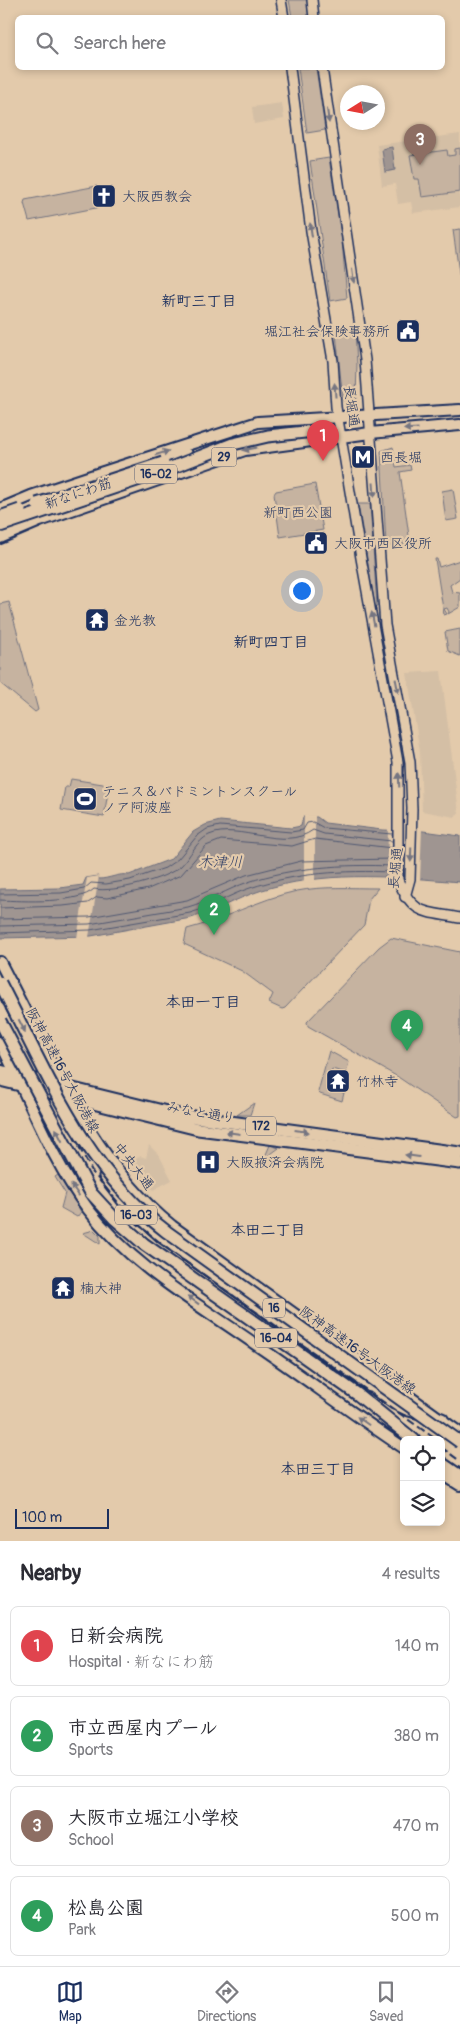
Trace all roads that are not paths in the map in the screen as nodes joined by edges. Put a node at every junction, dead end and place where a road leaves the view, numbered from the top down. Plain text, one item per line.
1 (281, 0) edge
2 (312, 0) edge
3 (284, 15) edge
4 (314, 15) edge
5 (290, 70) edge
6 (322, 70) edge
7 (460, 410) edge
8 (368, 416) junction
9 (338, 417) junction
10 (460, 425) edge
11 (370, 433) junction
12 (342, 436) junction
13 (187, 455) dead end
14 (0, 509) edge
15 (0, 517) edge
16 (0, 526) edge
17 (0, 538) edge
18 (405, 897) junction
19 (460, 918) edge
20 (0, 962) edge
21 (0, 983) edge
22 (0, 1021) edge
23 (0, 1042) edge
24 (0, 1071) edge
25 (18, 1079) junction
26 (0, 1080) edge
27 (66, 1086) junction
28 (72, 1098) junction
29 (460, 1152) edge
30 (98, 1163) junction
31 (460, 1163) edge
32 (91, 1192) junction
33 (442, 1419) junction
34 (460, 1433) edge
35 (403, 1436) edge
36 (409, 1436) edge
37 (460, 1442) edge
38 (400, 1445) edge
39 (445, 1466) edge
40 (445, 1474) edge
41 (460, 1476) edge
42 (460, 1485) edge

1 - 3 main road
2 - 4 main road
9 -> 5 main road, 長堀通
6 -> 8 main road, 長堀通
7 - 8 main road, 新なにわ筋 / 29
8 - 9 main road, 新なにわ筋 / 29
8 - 11 main road, 長堀通
9 - 12 main road, 長堀通
14 -> 9 main road, 新なにわ筋 / 29
10 -> 11 main road, 新なにわ筋 / 29
11 - 12 main road, 新なにわ筋 / 29
11 -> 18 main road, 長堀通
12 - 16 highway, 16-02, bridge
12 -> 17 main road, 新なにわ筋 / 29
18 -> 12 main road, 長堀通
13 - 15 highway, 16-02, bridge
18 - 19 main road
20 - 27 main road, 中央大通
21 -> 30 highway, 阪神高速16号大阪港線 / 16, bridge
32 -> 22 highway, 16, bridge
23 - 25 main road
24 - 25 highway, みなと通り / 172
25 - 26 highway, みなと通り / 172
25 - 27 highway, みなと通り / 172
25 - 28 highway, みなと通り / 172
38 -> 25 main road
27 - 28 main road, 中央大通
27 -> 29 highway, みなと通り / 172
31 -> 28 highway, みなと通り / 172
28 - 33 main road, 中央大通
30 - 33 highway, 16-03, bridge
30 - 37 highway, 阪神高速16号大阪港線 / 16, bridge
32 - 35 highway, 16
32 - 36 highway, 16-04
33 - 34 main road, 中央大通
39 - 41 highway
40 - 42 main road

